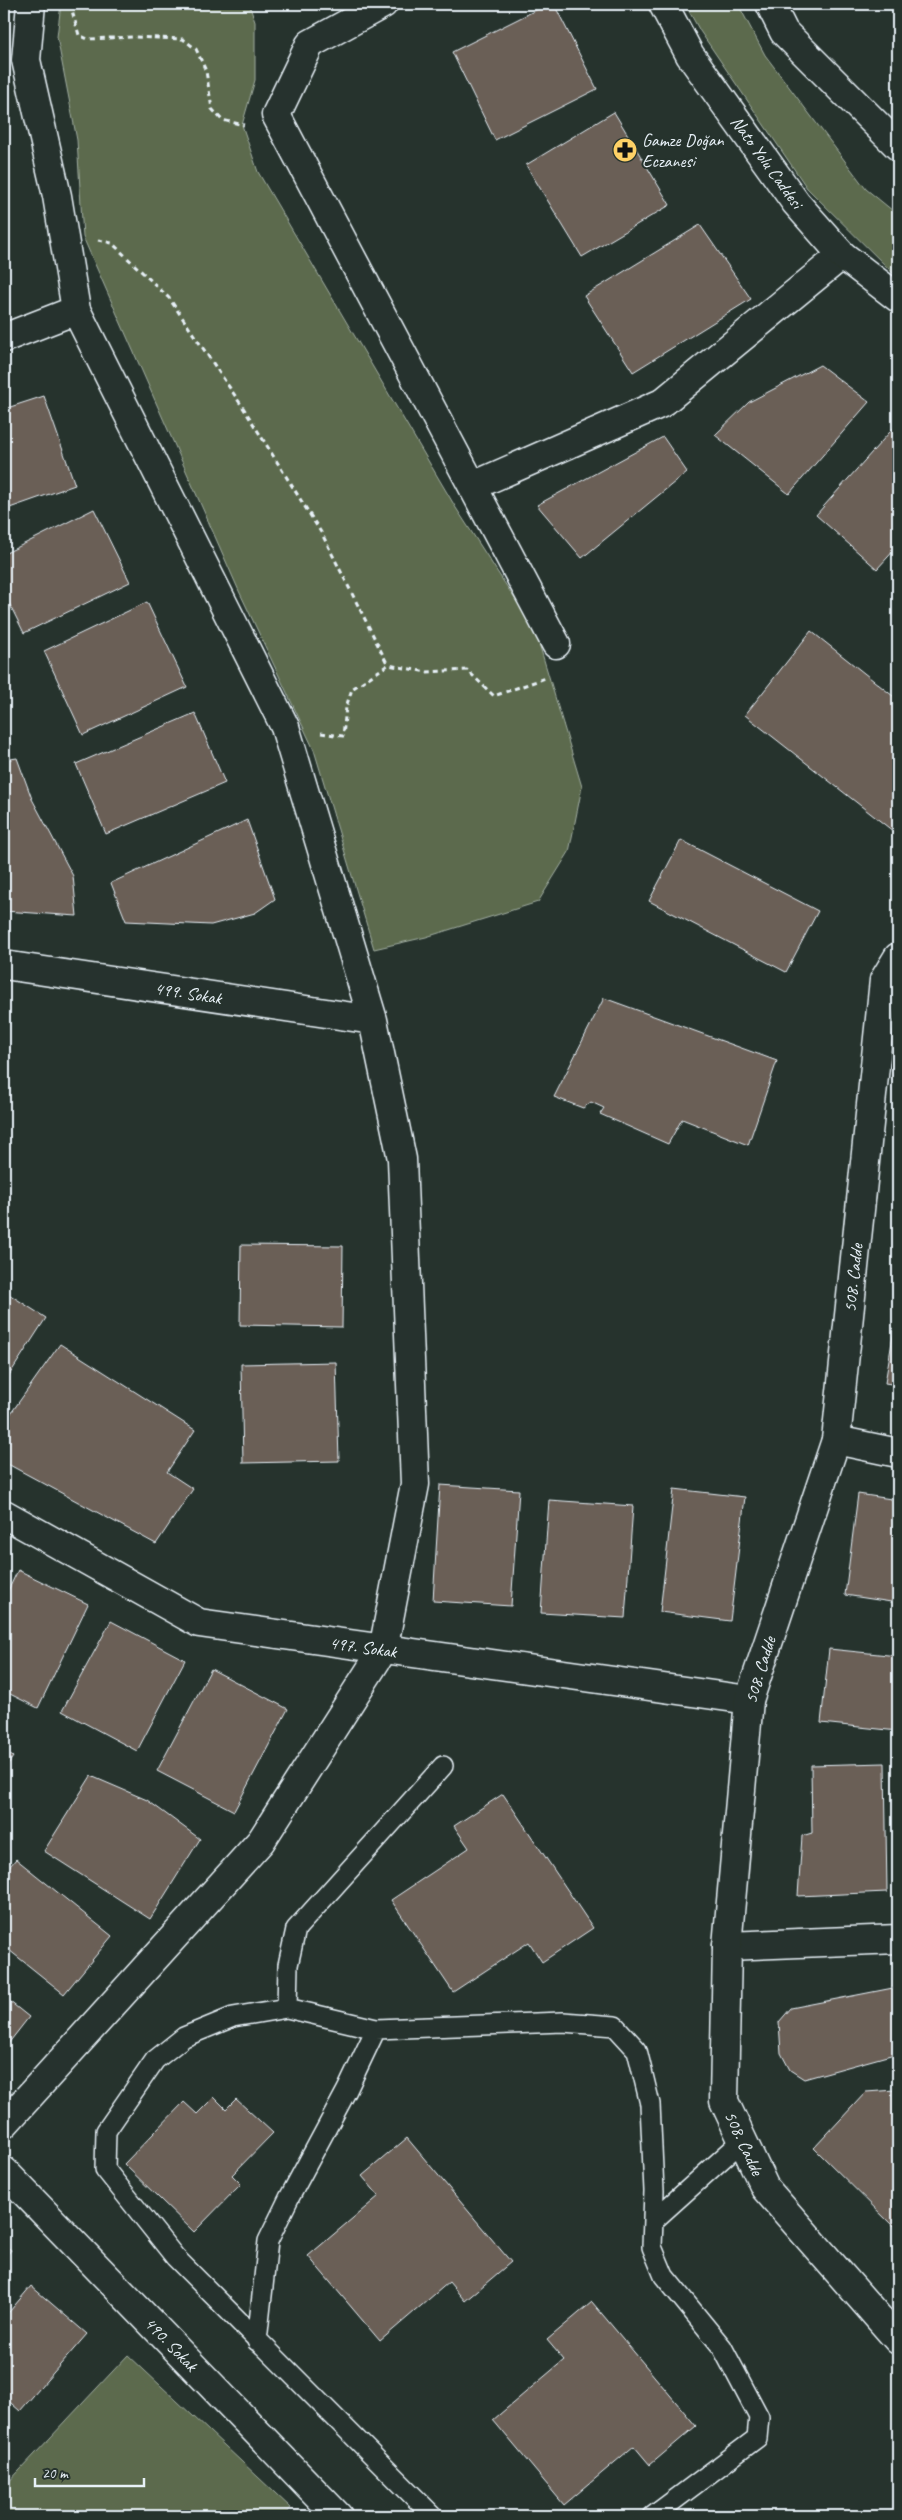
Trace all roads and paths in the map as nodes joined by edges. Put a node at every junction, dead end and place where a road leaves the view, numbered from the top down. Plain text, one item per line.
1 (31, 4) edge
2 (70, 4) edge
3 (382, 4) edge
4 (663, 4) edge
5 (770, 4) edge
6 (15, 58) edge
7 (276, 115) junction
8 (898, 146) edge
9 (63, 233) junction
10 (842, 255) junction
11 (898, 298) edge
12 (76, 310) junction
13 (4, 338) edge
14 (473, 486) junction
15 (556, 644) joint
16 (388, 665) junction
17 (285, 727) junction
18 (898, 957) edge
19 (4, 965) edge
20 (373, 1020) junction
21 (836, 1440) junction
22 (898, 1453) edge
23 (4, 1514) edge
24 (383, 1650) junction
25 (748, 1700) junction
26 (443, 1766) dead end
27 (898, 1939) edge
28 (727, 1946) junction
29 (287, 2008) junction
30 (376, 2029) junction
31 (4, 2124) edge
32 (742, 2141) junction
33 (4, 2171) edge
34 (653, 2221) junction
35 (898, 2340) edge
36 (257, 2341) junction
37 (331, 2514) edge
38 (433, 2516) edge
39 (653, 2516) edge

1 - 6 street
2 - 7 path
3 - 7 street
4 - 10 street, Nato Yolu Caddesi
5 - 8 street
6 - 9 street
7 - 14 street
9 - 12 street
9 - 16 path
10 - 11 street, Nato Yolu Caddesi
10 - 14 street
12 - 13 street
12 - 17 street
14 - 15 street
15 - 16 path
16 - 17 path
17 - 20 street
18 - 21 street, 508. Cadde
19 - 20 street, 499. Sokak
20 - 24 street
21 - 22 street
21 - 25 street, 508. Cadde
23 - 24 street, 497. Sokak
24 - 25 street, 497. Sokak
24 - 31 street
25 - 28 street, 508. Cadde
26 - 29 lane
27 - 28 street
28 - 32 street, 508. Cadde
29 - 30 lane
29 - 36 lane
30 - 34 lane
30 - 36 lane
32 - 34 lane
32 - 35 street, 508. Cadde
33 - 37 street, 490. Sokak
34 - 39 lane
36 - 38 lane

